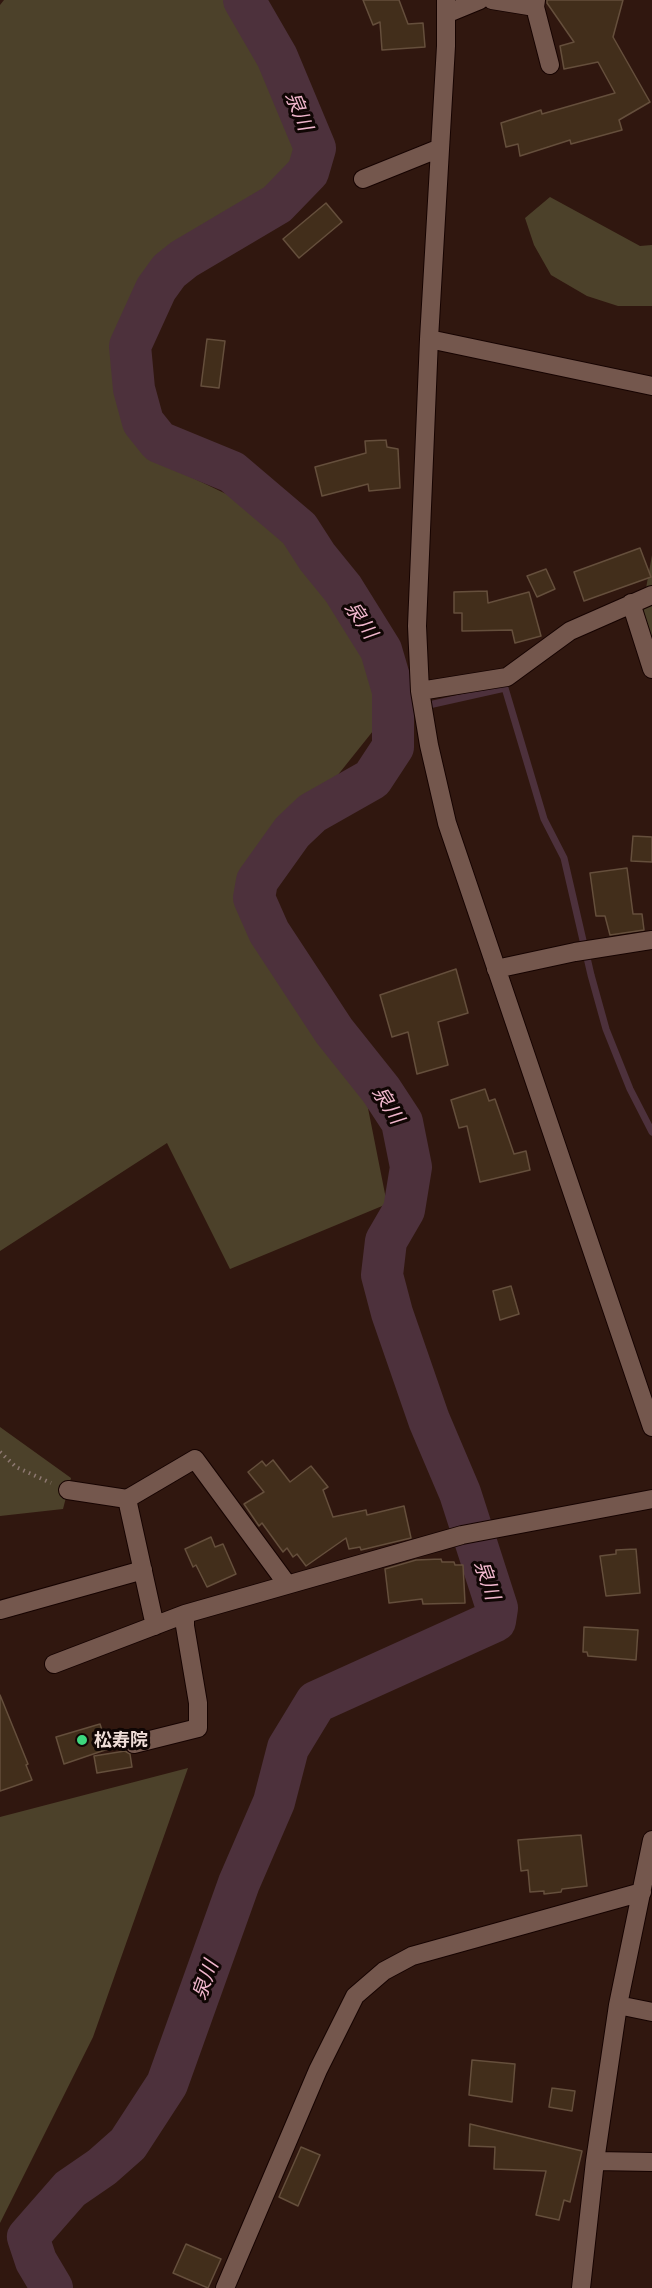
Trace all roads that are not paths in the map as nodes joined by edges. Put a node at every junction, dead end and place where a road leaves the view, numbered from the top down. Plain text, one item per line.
1 (480, 0) edge
2 (492, 0) edge
3 (536, 3) edge
4 (446, 7) edge
5 (550, 65) dead end
6 (440, 148) junction
7 (363, 179) dead end
8 (429, 339) junction
9 (652, 386) edge
10 (652, 596) edge
11 (632, 603) junction
12 (652, 669) edge
13 (420, 691) junction
14 (652, 940) edge
15 (496, 969) junction
16 (652, 1427) edge
17 (68, 1490) road end
18 (127, 1499) junction
19 (652, 1499) edge
20 (143, 1570) junction
21 (287, 1584) junction
22 (0, 1610) edge
23 (185, 1614) junction
24 (155, 1626) junction
25 (54, 1664) dead end
26 (134, 1744) dead end
27 (652, 1840) edge
28 (642, 1892) junction
29 (618, 2005) junction
30 (652, 2012) edge
31 (595, 2161) junction
32 (652, 2162) edge
33 (225, 2288) edge
34 (581, 2288) edge

1 - 4 street
2 - 3 street
3 - 5 street
4 - 6 street
6 - 7 street
6 - 8 street
8 - 9 street
8 - 13 street
10 - 11 street
11 - 12 street
11 - 13 street
13 - 15 street
14 - 15 street
15 - 16 street
17 - 18 street
18 - 20 street
18 - 21 street
19 - 21 street
20 - 22 street
20 - 24 street
21 - 23 street
23 - 24 street
23 - 26 street
24 - 25 street
27 - 28 street
28 - 29 street
28 - 33 street
29 - 30 street
29 - 31 street
31 - 32 street
31 - 34 street

